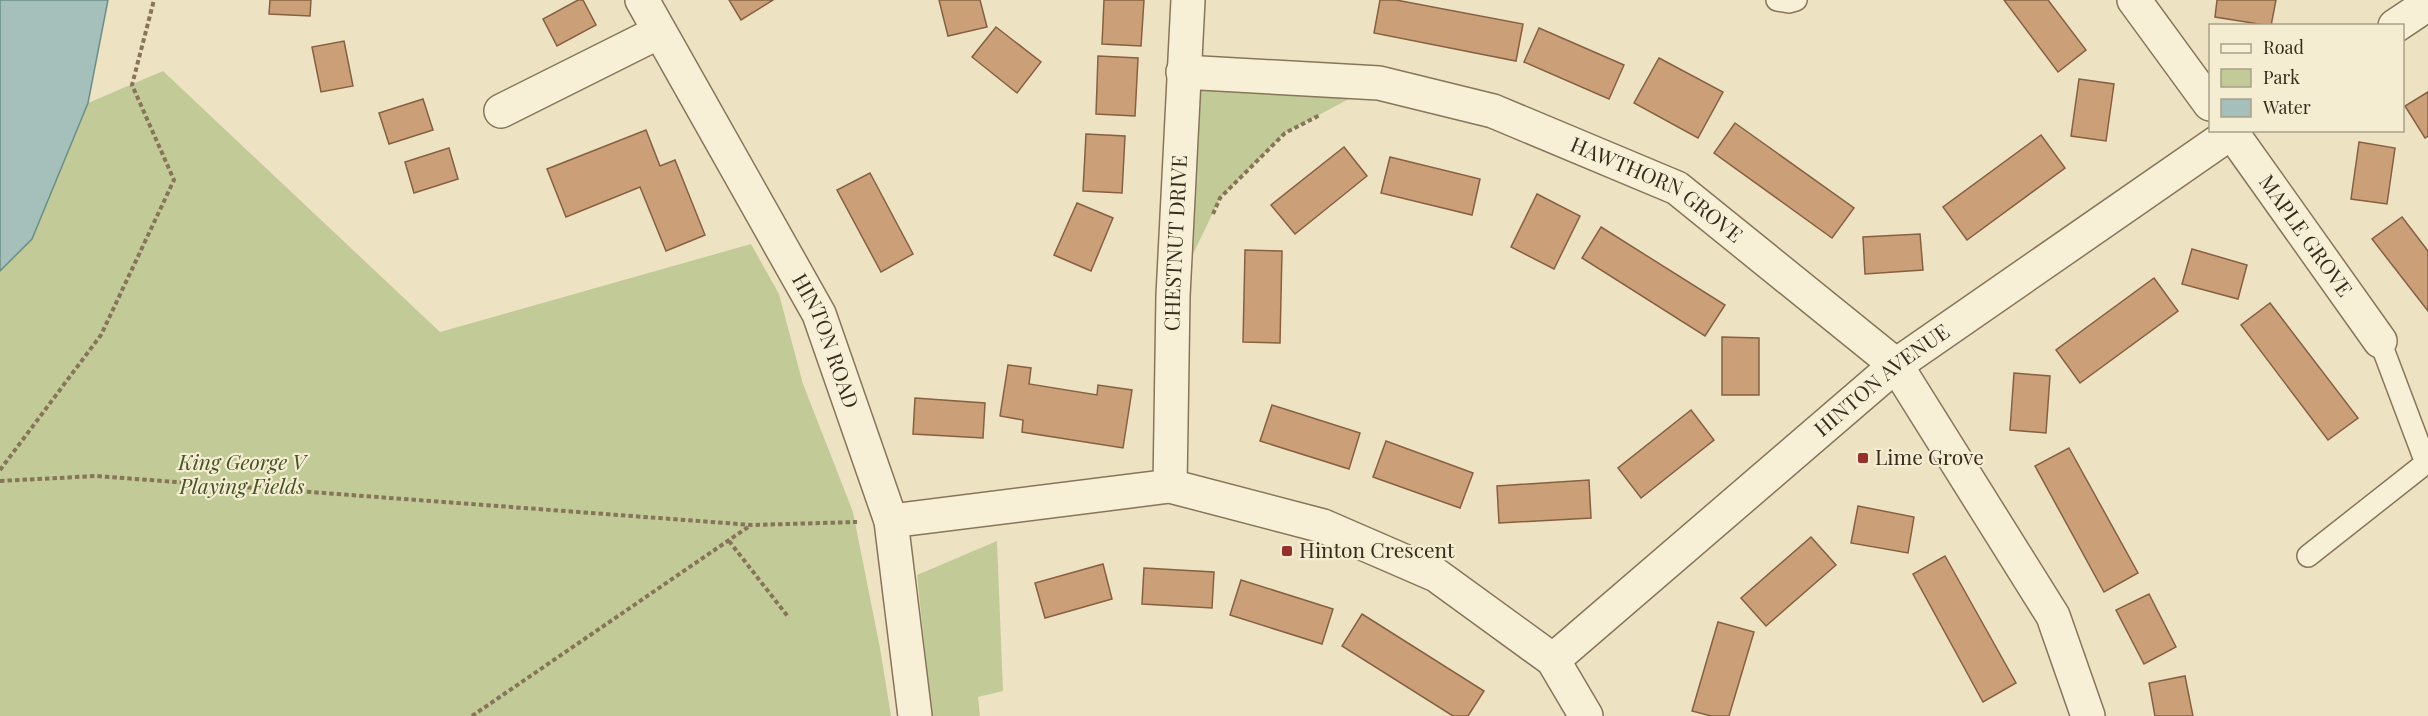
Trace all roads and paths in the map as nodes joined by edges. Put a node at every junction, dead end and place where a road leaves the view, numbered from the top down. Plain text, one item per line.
1 (154, 0) edge
2 (642, 0) edge
3 (1188, 0) edge
4 (1777, 0) edge
5 (1796, 0) edge
6 (2134, 0) edge
7 (2428, 4) edge
8 (2398, 24) edge
9 (659, 32) junction
10 (1184, 72) junction
11 (2209, 101) edge
12 (501, 111) dead end
13 (1327, 111) dead end
14 (2231, 132) edge
15 (2233, 132) edge
16 (1211, 218) dead end
17 (2380, 341) joint
18 (1896, 366) junction
19 (0, 470) edge
20 (0, 481) edge
21 (1170, 486) junction
22 (891, 521) junction
23 (752, 525) junction
24 (729, 541) junction
25 (2308, 555) dead end
26 (789, 618) dead end
27 (1553, 660) junction
28 (472, 716) edge
29 (915, 716) edge
30 (1586, 716) edge
31 (2088, 716) edge

1 - 19 path
2 - 9 street, HINTON ROAD
3 - 10 street, CHESTNUT DRIVE
4 - 5 lane
6 - 11 street
7 - 8 street
9 - 12 street
9 - 22 street, HINTON ROAD
10 - 18 street, HAWTHORN GROVE
10 - 21 street, CHESTNUT DRIVE
13 - 16 path
14 - 18 street, HINTON AVENUE
15 - 17 street, MAPLE GROVE
17 - 25 lane
18 - 27 street, HINTON AVENUE
18 - 31 street
20 - 23 path
21 - 22 street
21 - 27 street
22 - 23 path
22 - 29 street, HINTON ROAD
23 - 24 path
24 - 26 path
24 - 28 path
27 - 30 street

